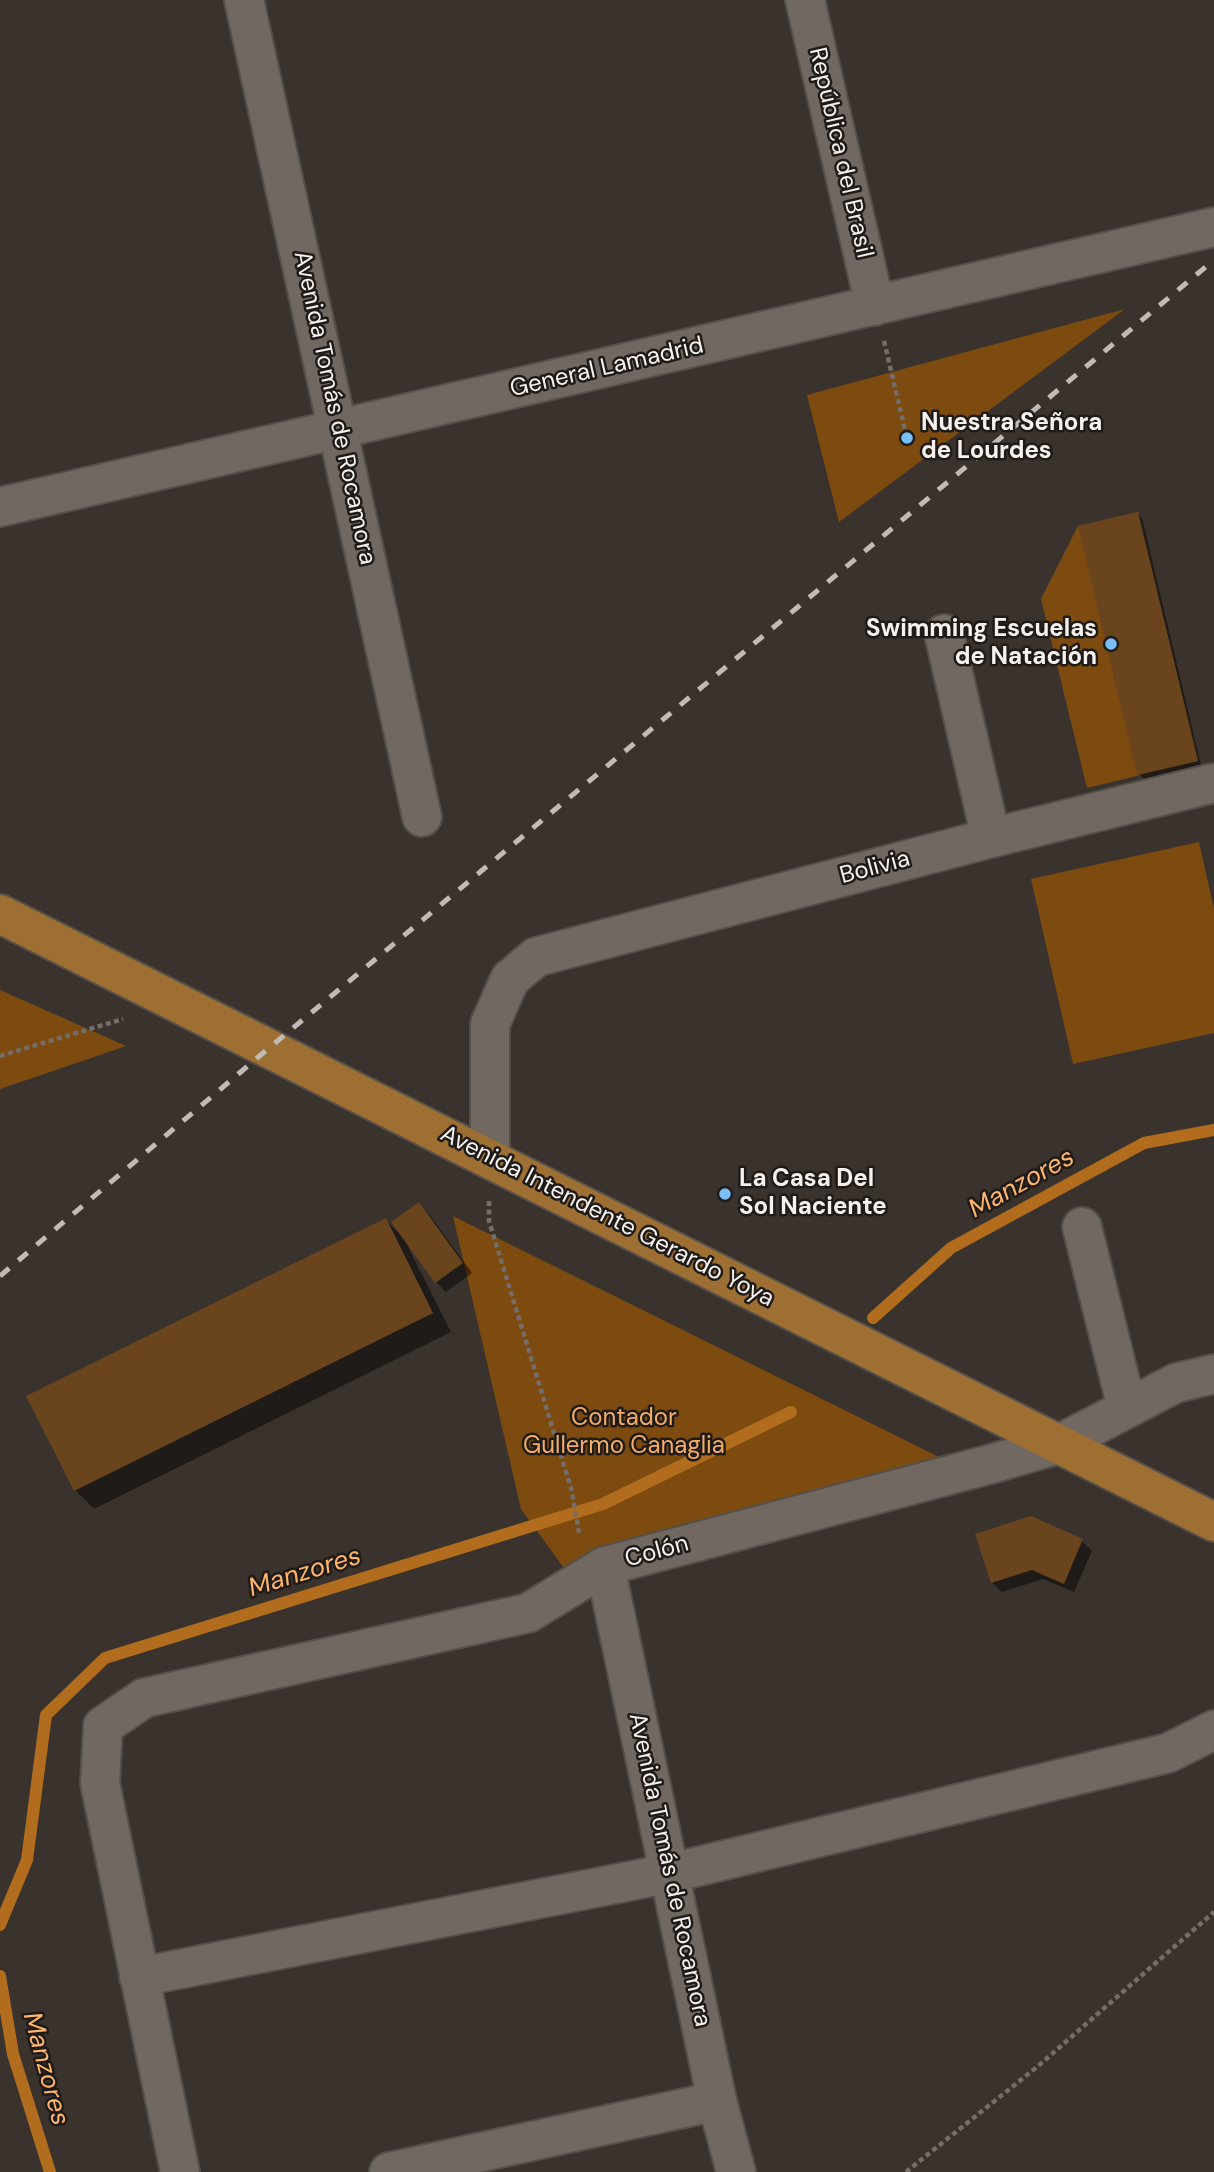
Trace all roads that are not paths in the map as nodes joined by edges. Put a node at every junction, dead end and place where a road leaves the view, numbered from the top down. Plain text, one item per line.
1 (244, 0) edge
2 (805, 0) edge
3 (1214, 207) edge
4 (1200, 230) edge
5 (875, 306) junction
6 (339, 430) junction
7 (0, 507) edge
8 (944, 634) dead end
9 (1214, 783) edge
10 (422, 817) dead end
11 (990, 838) junction
12 (0, 914) edge
13 (490, 1158) junction
14 (1082, 1227) dead end
15 (1214, 1374) edge
16 (1127, 1408) junction
17 (1059, 1444) junction
18 (1214, 1522) edge
19 (604, 1566) junction
20 (1214, 1730) edge
21 (671, 1873) junction
22 (139, 1977) junction
23 (718, 2101) junction
24 (180, 2172) edge
25 (389, 2172) edge
26 (736, 2172) edge

1 - 6 street, Avenida Tomás de Rocamora
2 - 5 street, República del Brasil
3 - 4 street
4 - 5 street, General Lamadrid
5 - 6 street, General Lamadrid
6 - 7 street, General Lamadrid
6 - 10 street, Avenida Tomás de Rocamora
8 - 11 street
9 - 11 street, Bolivia
11 - 13 street, Bolivia
12 - 13 main road, Avenida Intendente Gerardo Yoya
13 - 17 main road, Avenida Intendente Gerardo Yoya
14 - 16 street
15 - 16 street, Colón
16 - 17 street, Colón
17 - 18 main road, Avenida Intendente Gerardo Yoya
17 - 19 street, Colón
19 - 21 street, Avenida Tomás de Rocamora
19 - 22 street, Colón
20 - 21 street
21 - 22 street
21 - 23 street, Avenida Tomás de Rocamora
22 - 24 street
23 - 25 street
23 - 26 street, Avenida Tomás de Rocamora

